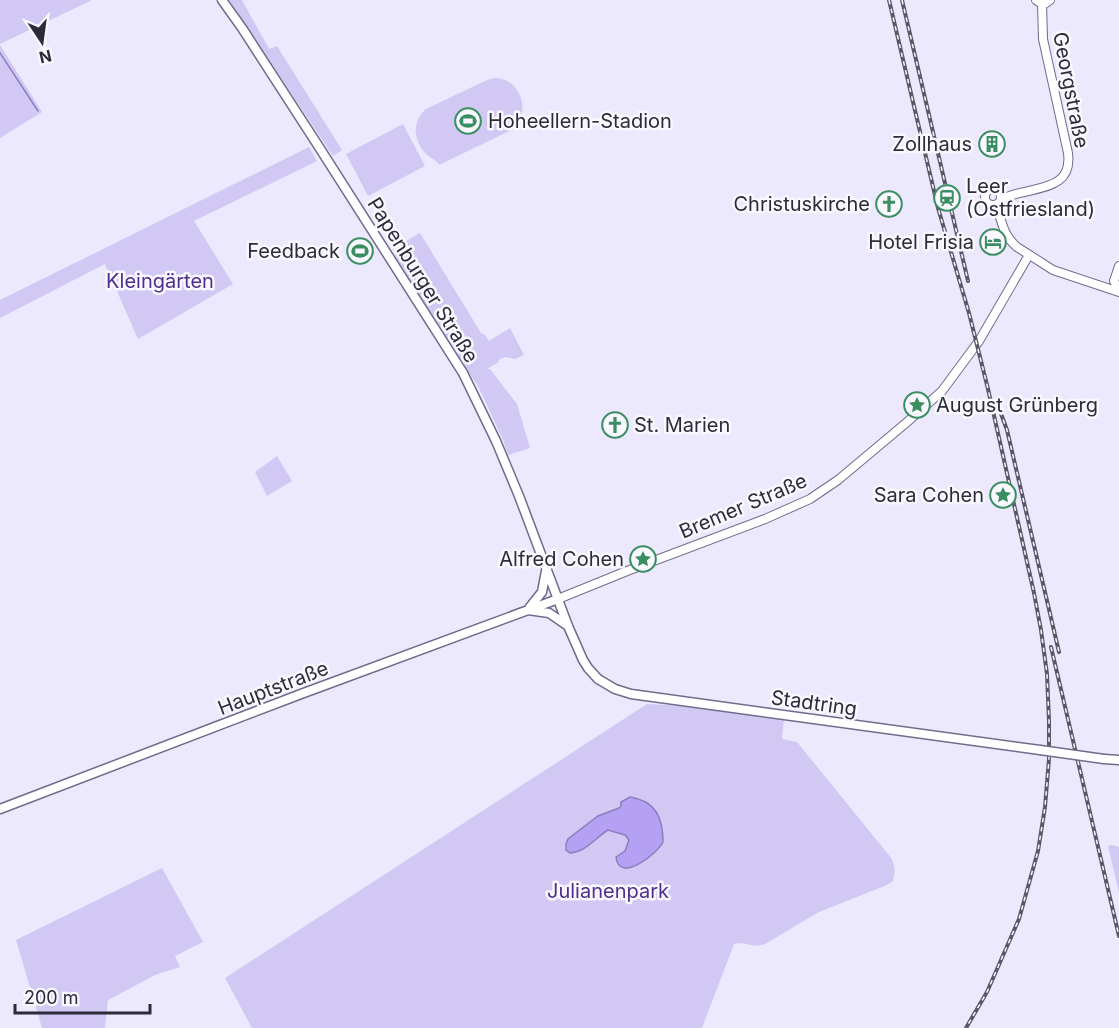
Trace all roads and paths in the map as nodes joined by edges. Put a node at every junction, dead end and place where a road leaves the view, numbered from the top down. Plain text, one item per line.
1 (222, 0) edge
2 (1042, 1) edge
3 (1029, 255) junction
4 (1119, 266) edge
5 (1108, 286) junction
6 (1119, 291) edge
7 (546, 569) junction
8 (558, 598) junction
9 (526, 609) junction
10 (568, 626) junction
11 (1119, 760) edge
12 (0, 809) edge

1 - 7 main road, Papenburger Straße
2 - 3 main road, Georgstraße
3 - 5 main road
3 - 8 main road, Bremer Straße
4 - 5 main road
5 - 6 main road
7 - 8 main road, Papenburger Straße
7 - 9 main road
8 - 9 main road, Hauptstraße
8 - 10 main road, Stadtring
9 - 10 main road
9 - 12 main road, Hauptstraße
10 - 11 main road, Stadtring, bridge

